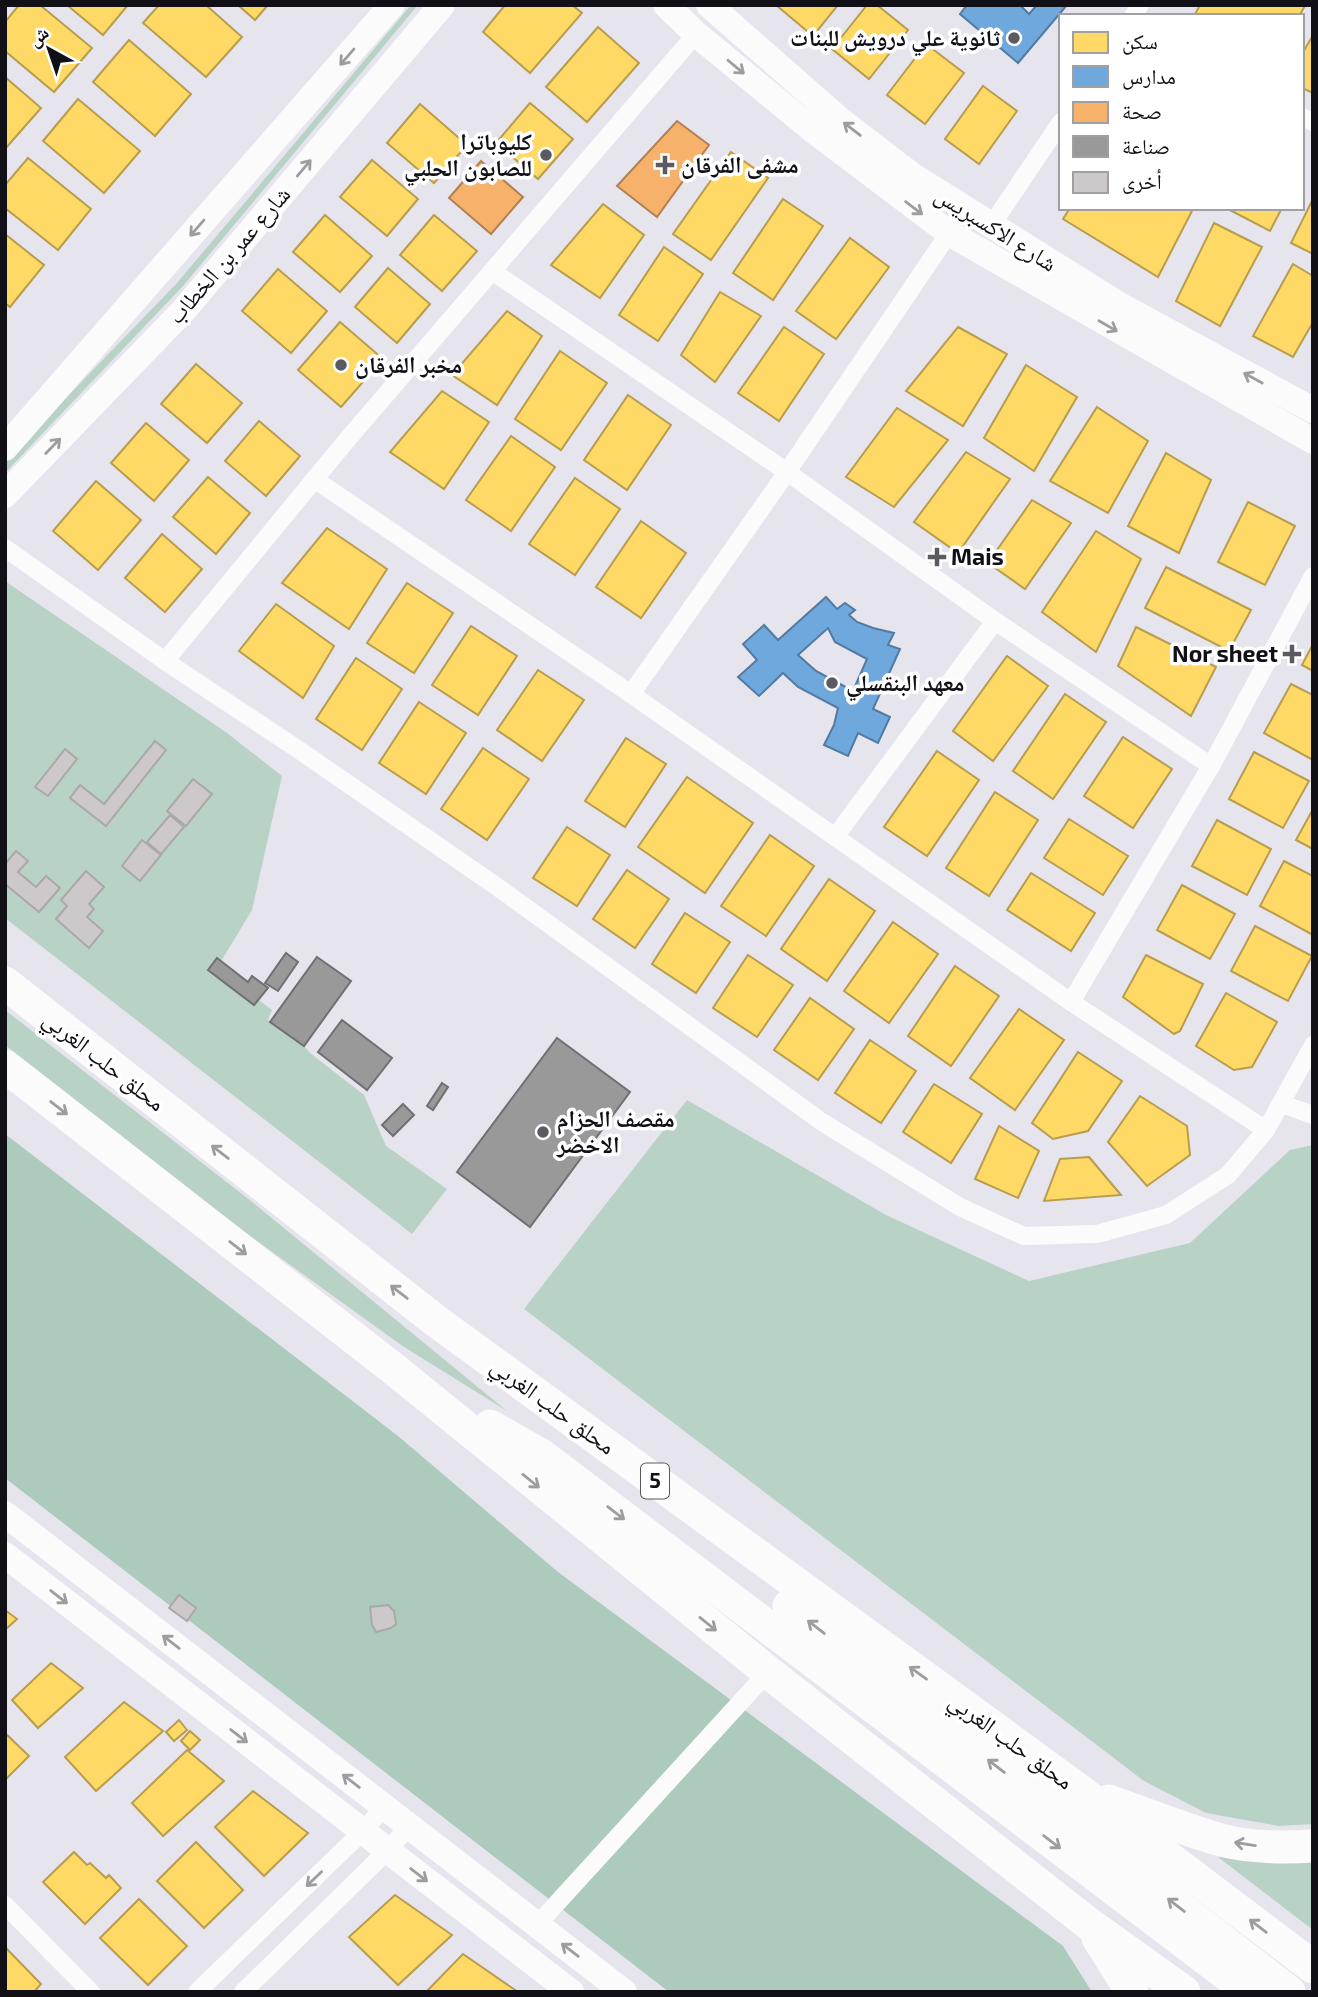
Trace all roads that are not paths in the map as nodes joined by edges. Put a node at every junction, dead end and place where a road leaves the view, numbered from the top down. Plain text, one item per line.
1 (392, 5) edge
2 (442, 5) edge
3 (666, 5) edge
4 (713, 7) edge
5 (696, 34) junction
6 (1059, 125) edge
7 (991, 226) junction
8 (949, 233) junction
9 (492, 271) junction
10 (1313, 410) edge
11 (1313, 441) edge
12 (5, 448) edge
13 (787, 472) junction
14 (314, 479) junction
15 (5, 495) edge
16 (5, 548) edge
17 (1313, 576) edge
18 (995, 621) junction
19 (165, 661) junction
20 (631, 694) junction
21 (1211, 766) junction
22 (835, 837) junction
23 (5, 983) edge
24 (1071, 1002) junction
25 (1313, 1045) edge
26 (5, 1066) edge
27 (1282, 1104) junction
28 (1313, 1115) edge
29 (1266, 1130) junction
30 (436, 1321) junction
31 (394, 1370) junction
32 (5, 1514) edge
33 (5, 1555) edge
34 (768, 1672) junction
35 (1079, 1790) junction
36 (384, 1807) junction
37 (409, 1826) junction
38 (363, 1831) junction
39 (1313, 1846) edge
40 (388, 1850) junction
41 (5, 1905) edge
42 (1089, 1924) junction
43 (537, 1925) junction
44 (1313, 1967) edge
45 (91, 1992) edge
46 (197, 1992) edge
47 (243, 1992) edge
48 (571, 1992) edge
49 (624, 1992) edge
50 (1132, 1992) edge
51 (1184, 1992) edge
52 (1250, 1992) edge
53 (1289, 1992) edge

1 -> 12 street, شارع عمر بن الخطاب
15 -> 2 street, شارع عمر بن الخطاب
3 - 5 street
7 -> 4 street, شارع الاكسبريس
5 -> 8 street
5 - 9 street
6 - 7 street
10 -> 7 street, شارع الاكسبريس
8 -> 11 street
8 - 13 street
9 - 13 street
9 - 14 street
13 - 18 street
13 - 20 street
14 - 19 street
14 - 20 street
16 - 19 street
17 - 21 street
18 - 21 street
18 - 22 street
19 - 29 street
20 - 22 street
21 - 24 street
22 - 24 street
30 -> 23 highway, محلق حلب الغربي / 5
24 - 29 street
25 - 27 street
26 -> 31 highway
27 - 28 street
27 - 29 street
35 -> 30 highway, محلق حلب الغربي / 5
53 -> 30 highway
31 -> 34 highway
31 -> 52 highway
36 -> 32 street
33 -> 38 street
34 - 42 highway
34 - 43 street
39 -> 35 highway
44 -> 35 highway, محلق حلب الغربي / 5
36 - 37 street
36 - 38 street
37 - 40 street
37 - 43 street
38 - 40 street
38 -> 46 street
40 - 47 street
40 -> 48 street
41 - 45 street
42 - 50 highway
42 - 51 highway
49 -> 43 street

